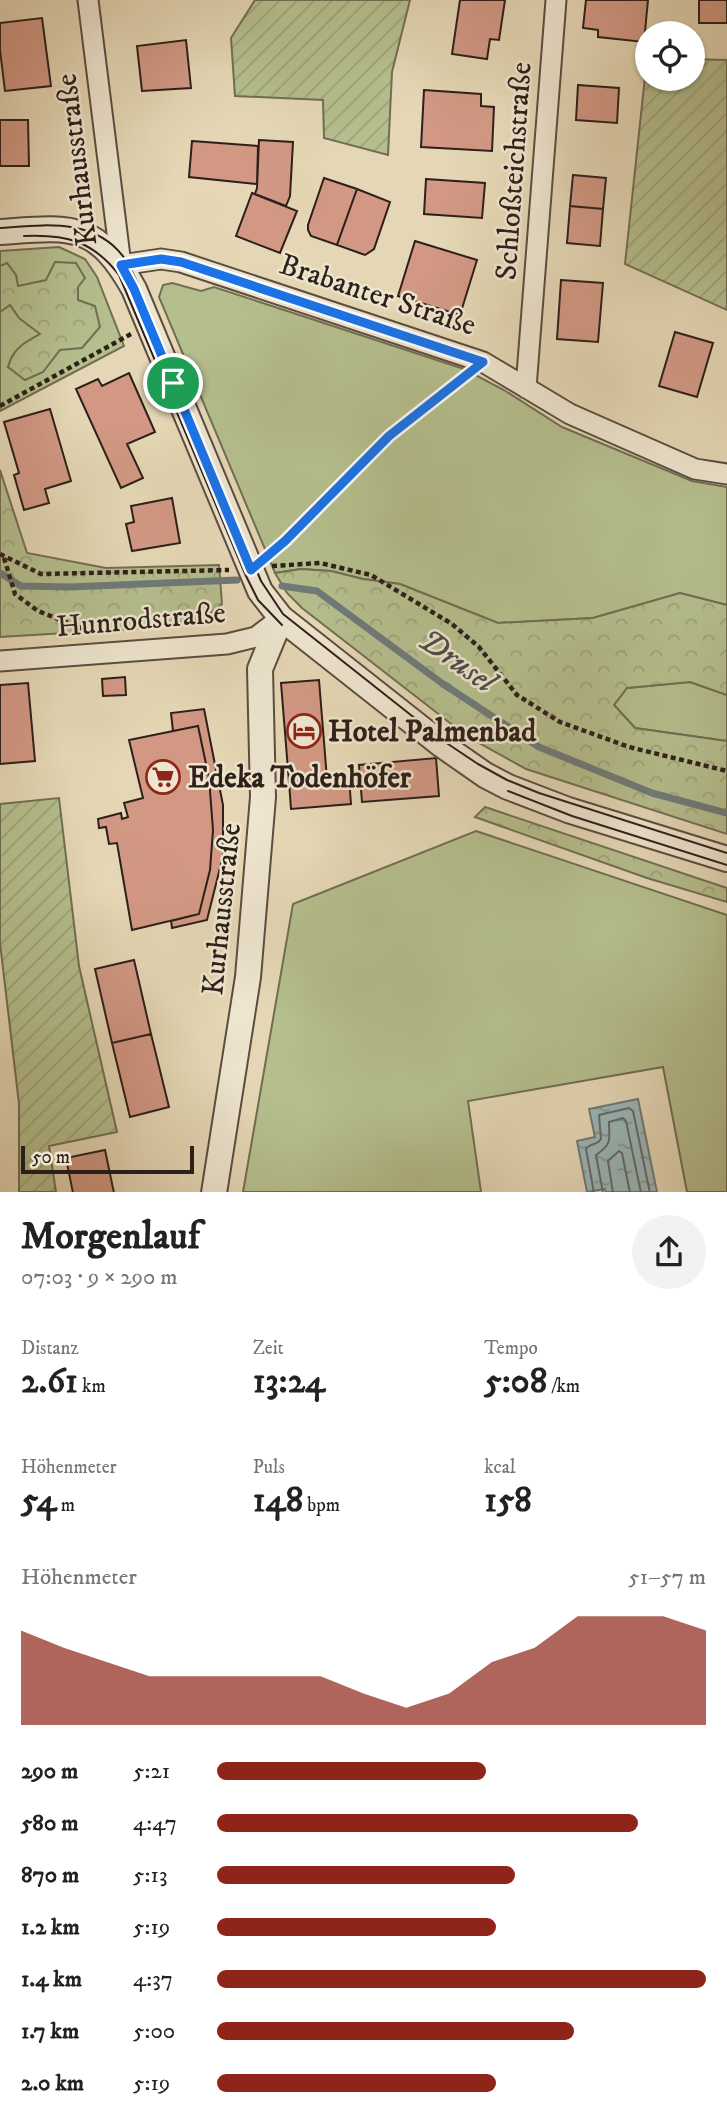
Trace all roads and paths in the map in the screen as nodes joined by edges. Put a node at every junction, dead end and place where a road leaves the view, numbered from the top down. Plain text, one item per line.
1 (88, 0) edge
2 (556, 0) edge
3 (0, 232) edge
4 (121, 265) junction
5 (149, 325) junction
6 (483, 362) junction
7 (526, 388) junction
8 (0, 407) edge
9 (727, 474) edge
10 (2, 555) edge
11 (251, 570) junction
12 (281, 618) junction
13 (99, 653) junction
14 (0, 662) edge
15 (727, 771) edge
16 (727, 859) edge
17 (214, 1192) edge

1 - 4 street, Kurhausstraße
2 - 7 street, Schloßteichstraße
3 - 4 street
4 - 5 street, Kurhausstraße
4 - 6 street, Brabanter Straße
5 - 8 path
5 - 11 street, Kurhausstraße
6 - 7 street, Brabanter Straße
6 - 11 path
7 - 9 street, Brabanter Straße
10 - 11 path
10 - 13 path
11 - 12 street, Kurhausstraße
11 - 15 path
12 - 13 street, Hunrodstraße
12 - 16 street
12 - 17 street, Kurhausstraße
13 - 14 street, Hunrodstraße

